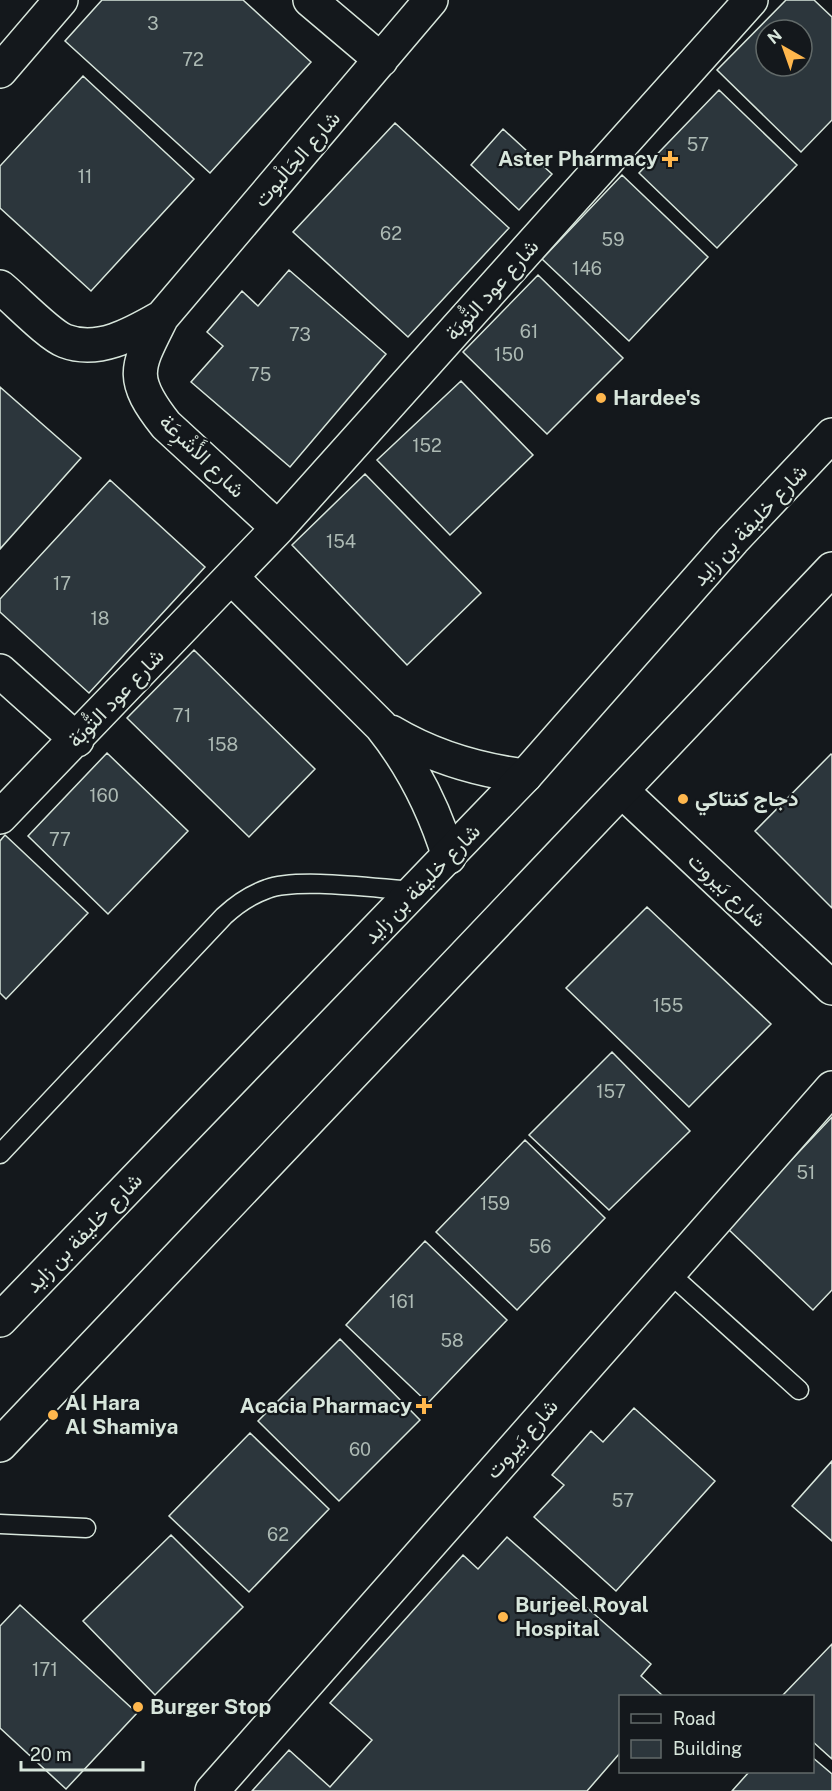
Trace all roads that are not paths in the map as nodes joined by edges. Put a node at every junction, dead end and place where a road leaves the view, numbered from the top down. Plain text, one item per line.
1 (61, 0) edge
2 (310, 0) edge
3 (430, 0) edge
4 (751, 0) edge
5 (381, 60) junction
6 (0, 71) edge
7 (0, 287) edge
8 (162, 317) junction
9 (832, 435) edge
10 (278, 528) junction
11 (832, 569) edge
12 (232, 578) junction
13 (0, 671) edge
14 (381, 726) junction
15 (77, 740) junction
16 (525, 776) junction
17 (622, 791) junction
18 (0, 817) edge
19 (449, 856) junction
20 (416, 891) junction
21 (832, 988) edge
22 (832, 1088) edge
23 (0, 1154) edge
24 (669, 1273) junction
25 (0, 1320) edge
26 (799, 1390) dead end
27 (0, 1445) edge
28 (0, 1524) edge
29 (86, 1528) dead end
30 (212, 1791) edge

1 - 6 street
2 - 5 street
3 - 5 street, شارع الجَالْبوت
4 - 10 street, شارع عود التُّوبَة
5 - 8 street, شارع الجَالْبوت
7 - 8 street
8 - 10 street, شارع الأَشْرِعَة
9 - 16 street, شارع خليفة بن زايد
10 - 12 street, شارع عود التُّوبَة
11 - 17 street
12 - 14 street
12 - 15 street, شارع عود التُّوبَة
13 - 15 street
14 - 16 street
14 - 19 street
15 - 18 street, شارع عود التُّوبَة
16 - 19 street, شارع خليفة بن زايد
17 - 21 street, شارع بَيروت
17 - 27 street
19 - 20 street, شارع خليفة بن زايد
20 - 23 lane
20 - 25 street, شارع خليفة بن زايد
22 - 24 street, شارع بَيروت
24 - 26 lane
24 - 30 street, شارع بَيروت
28 - 29 lane

